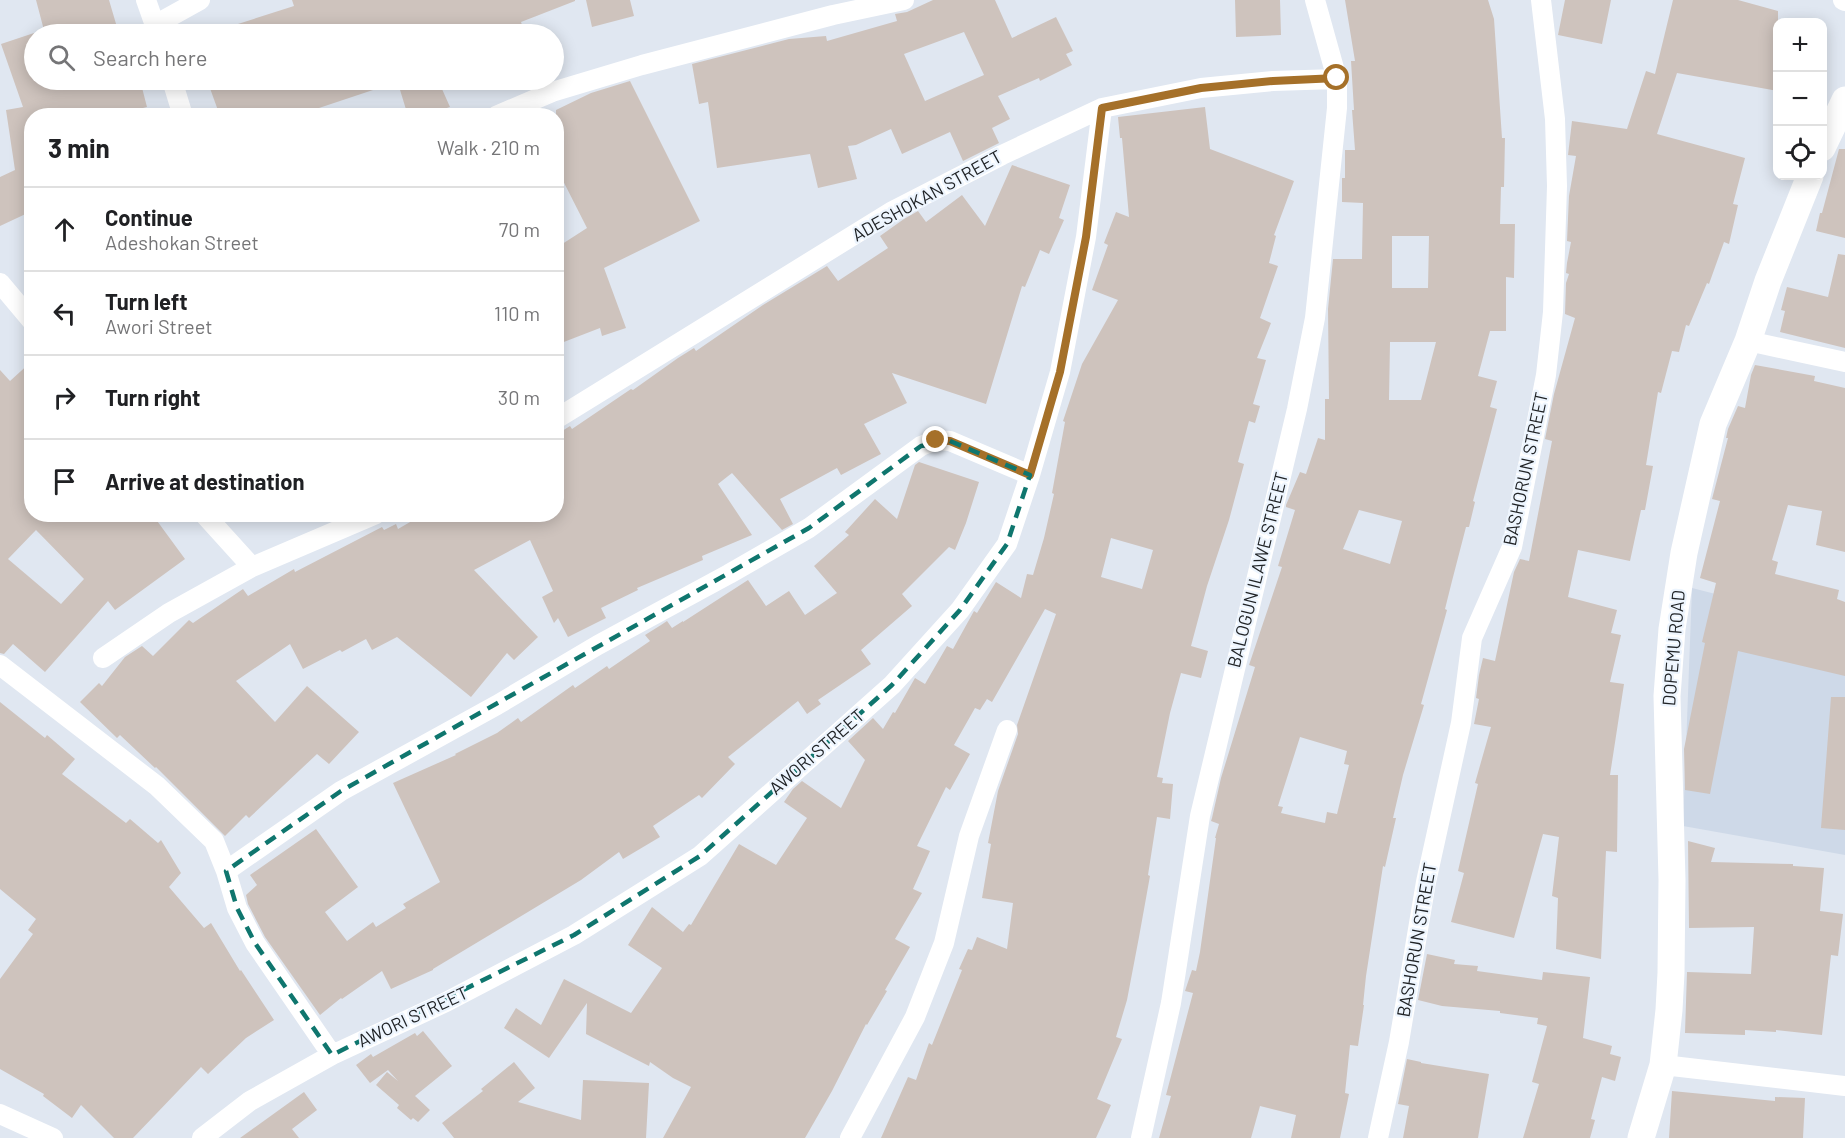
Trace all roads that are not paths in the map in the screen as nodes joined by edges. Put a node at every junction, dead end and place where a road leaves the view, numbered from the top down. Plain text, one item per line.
1 (146, 0) edge
2 (200, 0) edge
3 (904, 0) edge
4 (1315, 0) edge
5 (1541, 0) edge
6 (154, 24) edge
7 (165, 24) edge
8 (1337, 78) junction
9 (564, 88) edge
10 (175, 90) edge
11 (559, 90) edge
12 (1845, 100) edge
13 (181, 108) edge
14 (515, 108) edge
15 (1102, 108) junction
16 (1827, 138) edge
17 (1808, 180) edge
18 (0, 283) edge
19 (24, 312) edge
20 (1748, 341) junction
21 (1845, 363) edge
22 (564, 414) edge
23 (1030, 475) junction
24 (211, 522) edge
25 (357, 522) edge
26 (252, 567) junction
27 (102, 658) dead end
28 (0, 665) edge
29 (1007, 730) dead end
30 (226, 871) junction
31 (332, 1055) junction
32 (1663, 1065) junction
33 (1845, 1086) edge
34 (0, 1114) edge
35 (53, 1138) edge
36 (202, 1138) edge
37 (850, 1138) edge
38 (1141, 1138) edge
39 (1378, 1138) edge
40 (1641, 1138) edge

1 - 6 street
2 - 7 street
3 - 9 street
4 - 8 street, BALOGUN ILAWE STREET
5 - 39 street, BASHORUN STREET
8 - 15 street, ADESHOKAN STREET
8 - 38 street, BALOGUN ILAWE STREET
10 - 13 street
11 - 14 street
12 - 16 main road
15 - 22 street, ADESHOKAN STREET
15 - 23 street, AWORI STREET
17 - 20 main road, DOPEMU ROAD
18 - 19 street
20 - 21 street
20 - 32 main road, DOPEMU ROAD
23 - 30 street
23 - 31 street, AWORI STREET
24 - 26 street
25 - 26 street
26 - 27 street
28 - 30 street
29 - 37 street
30 - 31 street
31 - 36 street, AWORI STREET
32 - 33 street
32 - 40 main road, DOPEMU ROAD
34 - 35 street

